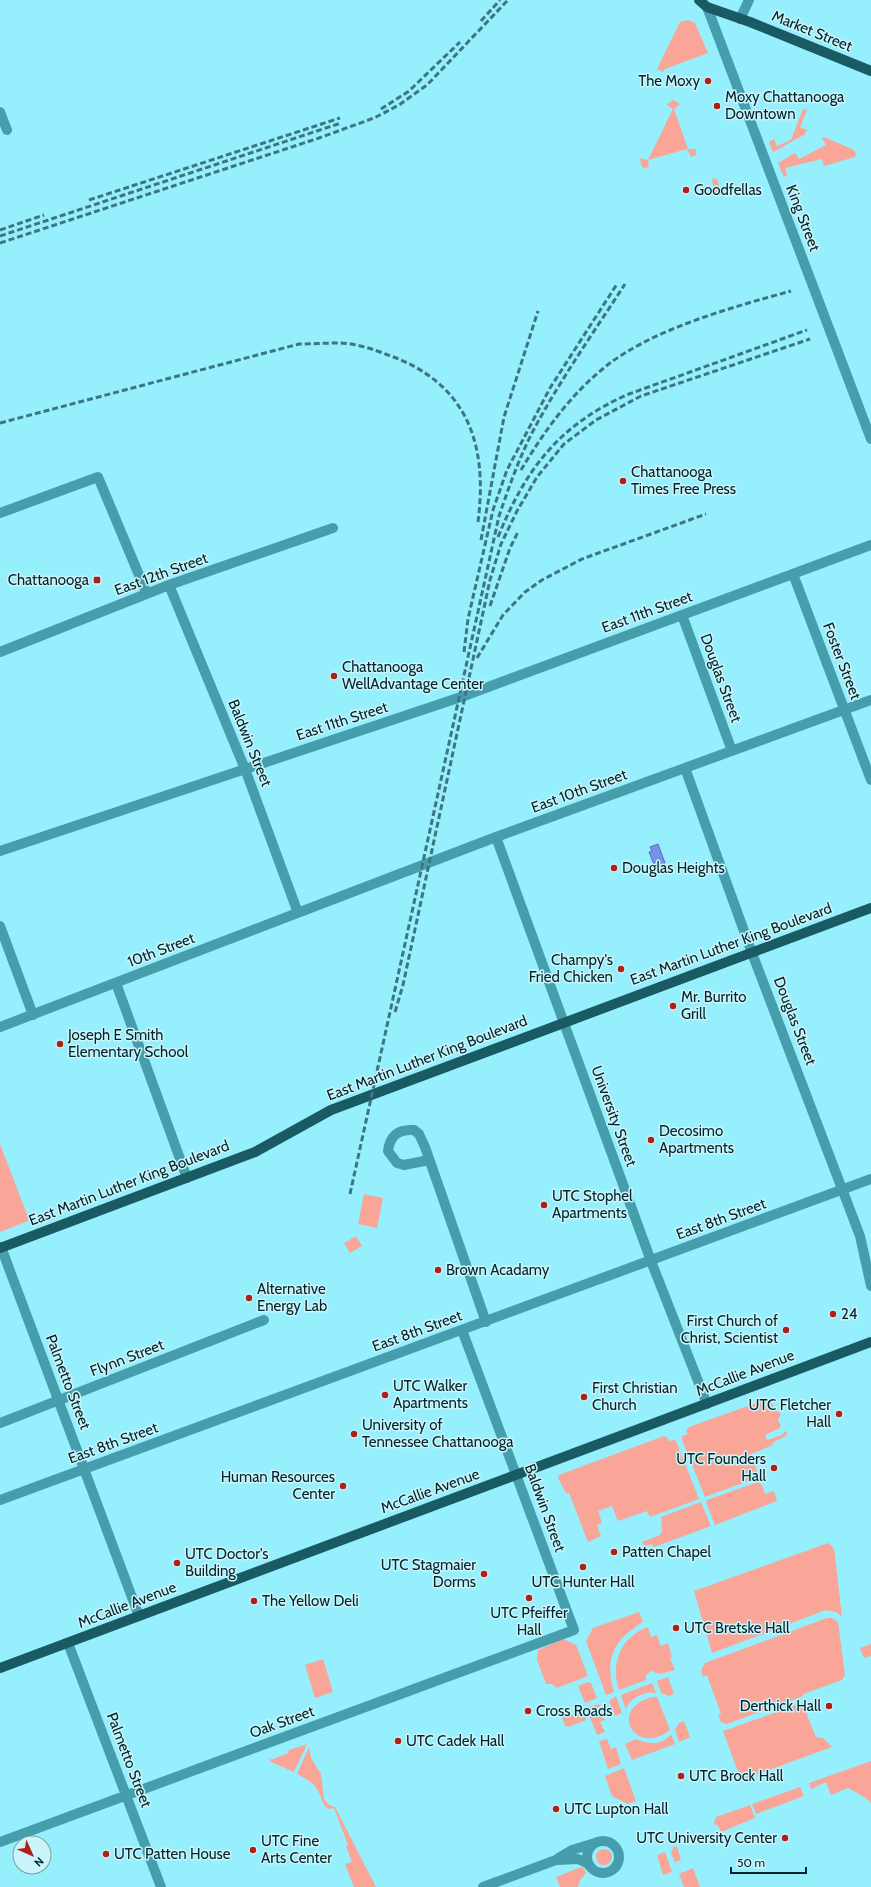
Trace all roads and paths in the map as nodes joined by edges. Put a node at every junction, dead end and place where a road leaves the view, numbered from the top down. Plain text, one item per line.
1 (700, 0) edge
2 (749, 0) edge
3 (708, 7) junction
4 (740, 19) junction
5 (871, 71) edge
6 (0, 112) edge
7 (7, 130) dead end
8 (871, 440) edge
9 (0, 513) edge
10 (333, 528) dead end
11 (871, 545) edge
12 (793, 574) junction
13 (169, 586) junction
14 (146, 594) junction
15 (682, 615) junction
16 (0, 652) edge
17 (871, 700) edge
18 (844, 710) junction
19 (732, 751) junction
20 (685, 768) junction
21 (245, 769) junction
22 (871, 780) edge
23 (496, 837) junction
24 (0, 851) edge
25 (871, 908) edge
26 (298, 913) junction
27 (0, 926) edge
28 (752, 953) junction
29 (116, 983) junction
30 (33, 1015) junction
31 (565, 1022) junction
32 (0, 1027) edge
33 (429, 1160) dead end
34 (187, 1178) junction
35 (871, 1179) edge
36 (843, 1190) junction
37 (0, 1248) edge
38 (651, 1261) junction
39 (871, 1286) edge
40 (264, 1320) dead end
41 (486, 1322) junction
42 (462, 1330) junction
43 (871, 1342) edge
44 (59, 1400) junction
45 (707, 1404) junction
46 (0, 1423) edge
47 (85, 1470) junction
48 (517, 1475) junction
49 (0, 1500) edge
50 (139, 1616) junction
51 (574, 1630) joint
52 (68, 1643) junction
53 (0, 1668) edge
54 (126, 1796) junction
55 (0, 1842) edge
56 (597, 1842) junction
57 (556, 1860) junction
58 (589, 1864) junction
59 (161, 1887) edge
60 (483, 1887) edge

1 - 3 main road, Market Street
2 - 4 street
3 - 4 main road, Market Street
3 - 8 street, King Street
4 - 5 main road, Market Street
6 - 7 street
9 - 14 street
10 - 13 street, East 12th Street
11 - 12 street, East 11th Street
12 - 15 street, East 11th Street
12 - 18 street, Foster Street
13 - 14 street, East 12th Street
13 - 21 street, Baldwin Street
14 - 16 street, East 12th Street
15 - 19 street, Douglas Street
15 - 21 street, East 11th Street
17 - 18 street, East 10th Street
18 - 19 street, East 10th Street
18 - 22 street, Foster Street
19 - 20 street, East 10th Street
20 - 23 street, East 10th Street
20 - 28 street, Douglas Street
21 - 24 street, East 11th Street
21 - 26 street, Baldwin Street
23 - 26 street, East 10th Street
23 - 31 street, University Street
25 - 28 main road, East Martin Luther King Boulevard
26 - 29 street, 10th Street
27 - 30 street
28 - 31 main road, East Martin Luther King Boulevard
28 - 36 street, Douglas Street
29 - 30 street, 10th Street
29 - 34 street
30 - 32 street
31 - 34 main road, East Martin Luther King Boulevard
31 - 38 street, University Street
33 - 41 street
34 - 37 main road, East Martin Luther King Boulevard
35 - 36 street, East 8th Street
36 - 38 street, East 8th Street
36 - 39 street, Douglas Street
37 - 44 street, Palmetto Street
38 - 41 street, East 8th Street
38 - 45 street, University Street
40 - 44 street, Flynn Street
41 - 42 street, East 8th Street
42 - 47 street, East 8th Street
42 - 48 street, Baldwin Street
43 - 45 main road, McCallie Avenue
44 - 46 street, Flynn Street
44 - 47 street, Palmetto Street
45 - 48 main road, McCallie Avenue
47 - 49 street, East 8th Street
47 - 50 street, Palmetto Street
48 - 50 main road, McCallie Avenue
48 - 51 street, Baldwin Street
50 - 52 main road, McCallie Avenue
51 - 54 street, Oak Street
52 - 53 main road, McCallie Avenue
52 - 54 street, Palmetto Street
54 - 55 street, Oak Street
54 - 59 street, Palmetto Street
56 - 57 street
56 - 58 street
56 - 58 street
57 - 58 street
57 - 60 street

